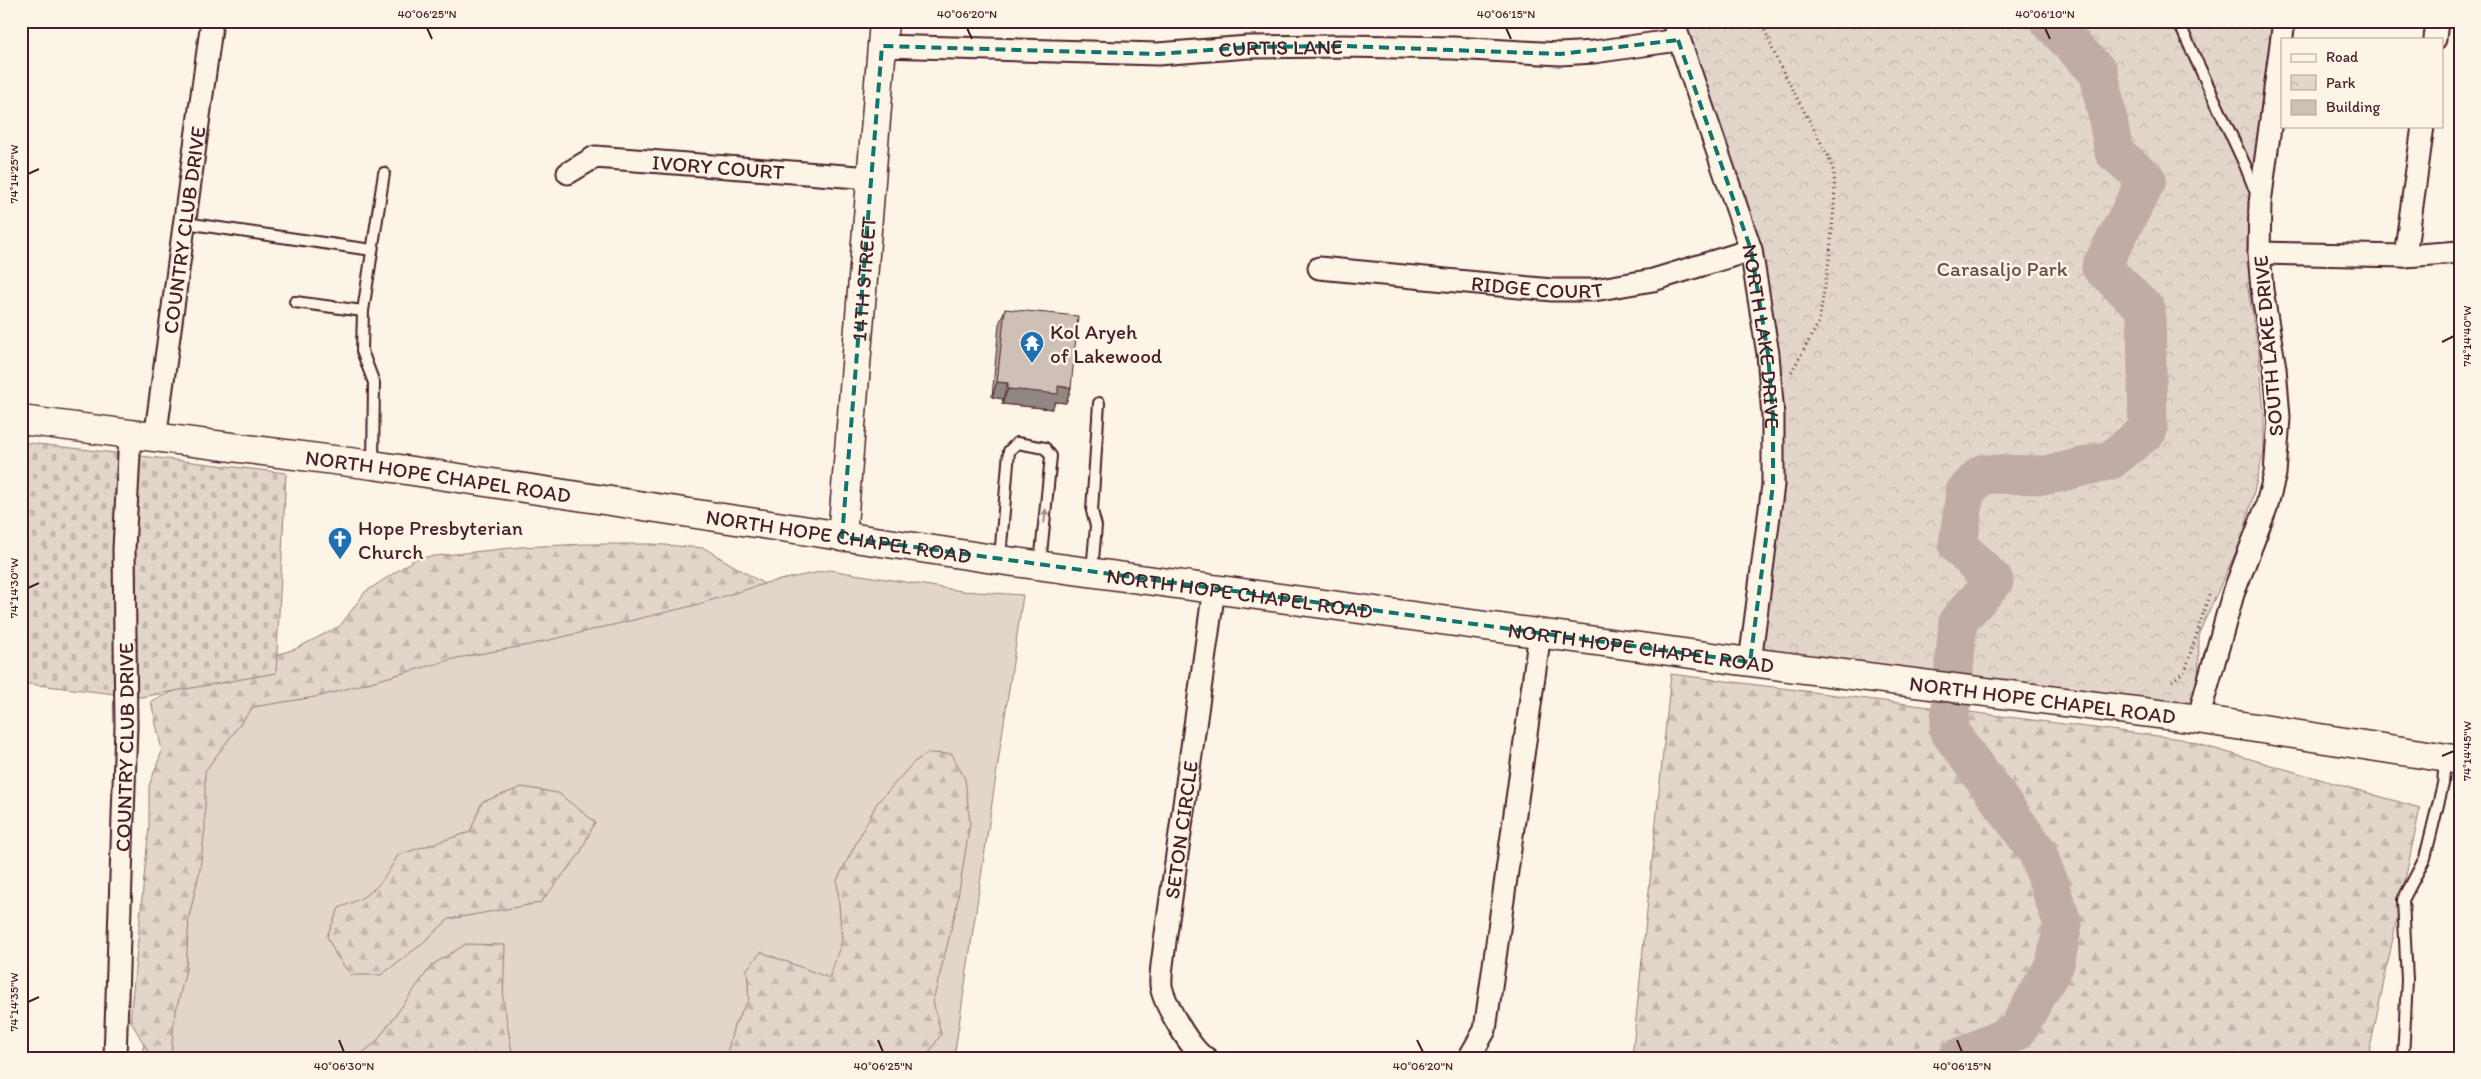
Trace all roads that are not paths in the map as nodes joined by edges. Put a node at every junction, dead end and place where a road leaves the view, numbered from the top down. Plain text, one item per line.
1 (212, 21) edge
2 (2178, 21) edge
3 (2284, 21) edge
4 (2437, 21) edge
5 (1676, 31) edge
6 (883, 34) edge
7 (2282, 38) edge
8 (2435, 38) edge
9 (2281, 44) edge
10 (2423, 128) edge
11 (384, 173) dead end
12 (568, 173) dead end
13 (871, 178) junction
14 (2260, 203) junction
15 (185, 224) junction
16 (372, 250) junction
17 (1750, 250) junction
18 (2460, 252) edge
19 (2259, 253) junction
20 (2405, 256) junction
21 (1319, 268) dead end
22 (295, 302) dead end
23 (363, 311) junction
24 (1099, 403) dead end
25 (21, 420) edge
26 (143, 437) junction
27 (373, 465) junction
28 (842, 537) junction
29 (1000, 560) junction
30 (1040, 565) junction
31 (1092, 572) junction
32 (1214, 589) junction
33 (1540, 634) junction
34 (1750, 662) junction
35 (2198, 720) junction
36 (2453, 759) edge
37 (115, 1058) edge
38 (1206, 1058) edge
39 (1469, 1058) edge
40 (2403, 1058) edge

1 - 15 street, COUNTRY CLUB DRIVE
2 - 14 lane
3 - 7 street, SOUTH LAKE DRIVE
4 - 8 street
5 - 6 street, CURTIS LANE
5 - 17 street, NORTH LAKE DRIVE
6 - 13 main road, 14TH STREET
9 - 14 street, SOUTH LAKE DRIVE
10 - 20 street
11 - 16 lane
12 - 13 street, IVORY COURT
13 - 28 main road, 14TH STREET
14 - 19 street, SOUTH LAKE DRIVE
15 - 16 lane
15 - 26 street, COUNTRY CLUB DRIVE
16 - 23 lane
17 - 21 street, RIDGE COURT
17 - 34 street, NORTH LAKE DRIVE
18 - 20 street
19 - 20 street
19 - 35 street, SOUTH LAKE DRIVE
22 - 23 lane
23 - 27 lane
24 - 31 lane
25 - 26 main road, NORTH HOPE CHAPEL ROAD
26 - 27 main road, NORTH HOPE CHAPEL ROAD
26 - 37 street, COUNTRY CLUB DRIVE
27 - 28 main road, NORTH HOPE CHAPEL ROAD
28 - 29 main road, NORTH HOPE CHAPEL ROAD
29 - 30 main road, NORTH HOPE CHAPEL ROAD
30 -> 29 lane
30 - 31 main road, NORTH HOPE CHAPEL ROAD
31 - 32 main road, NORTH HOPE CHAPEL ROAD
32 - 33 main road, NORTH HOPE CHAPEL ROAD
32 - 38 street, SETON CIRCLE
33 - 34 main road, NORTH HOPE CHAPEL ROAD
33 - 39 street
34 - 35 main road, NORTH HOPE CHAPEL ROAD
35 - 36 main road, NORTH HOPE CHAPEL ROAD
36 - 40 lane

